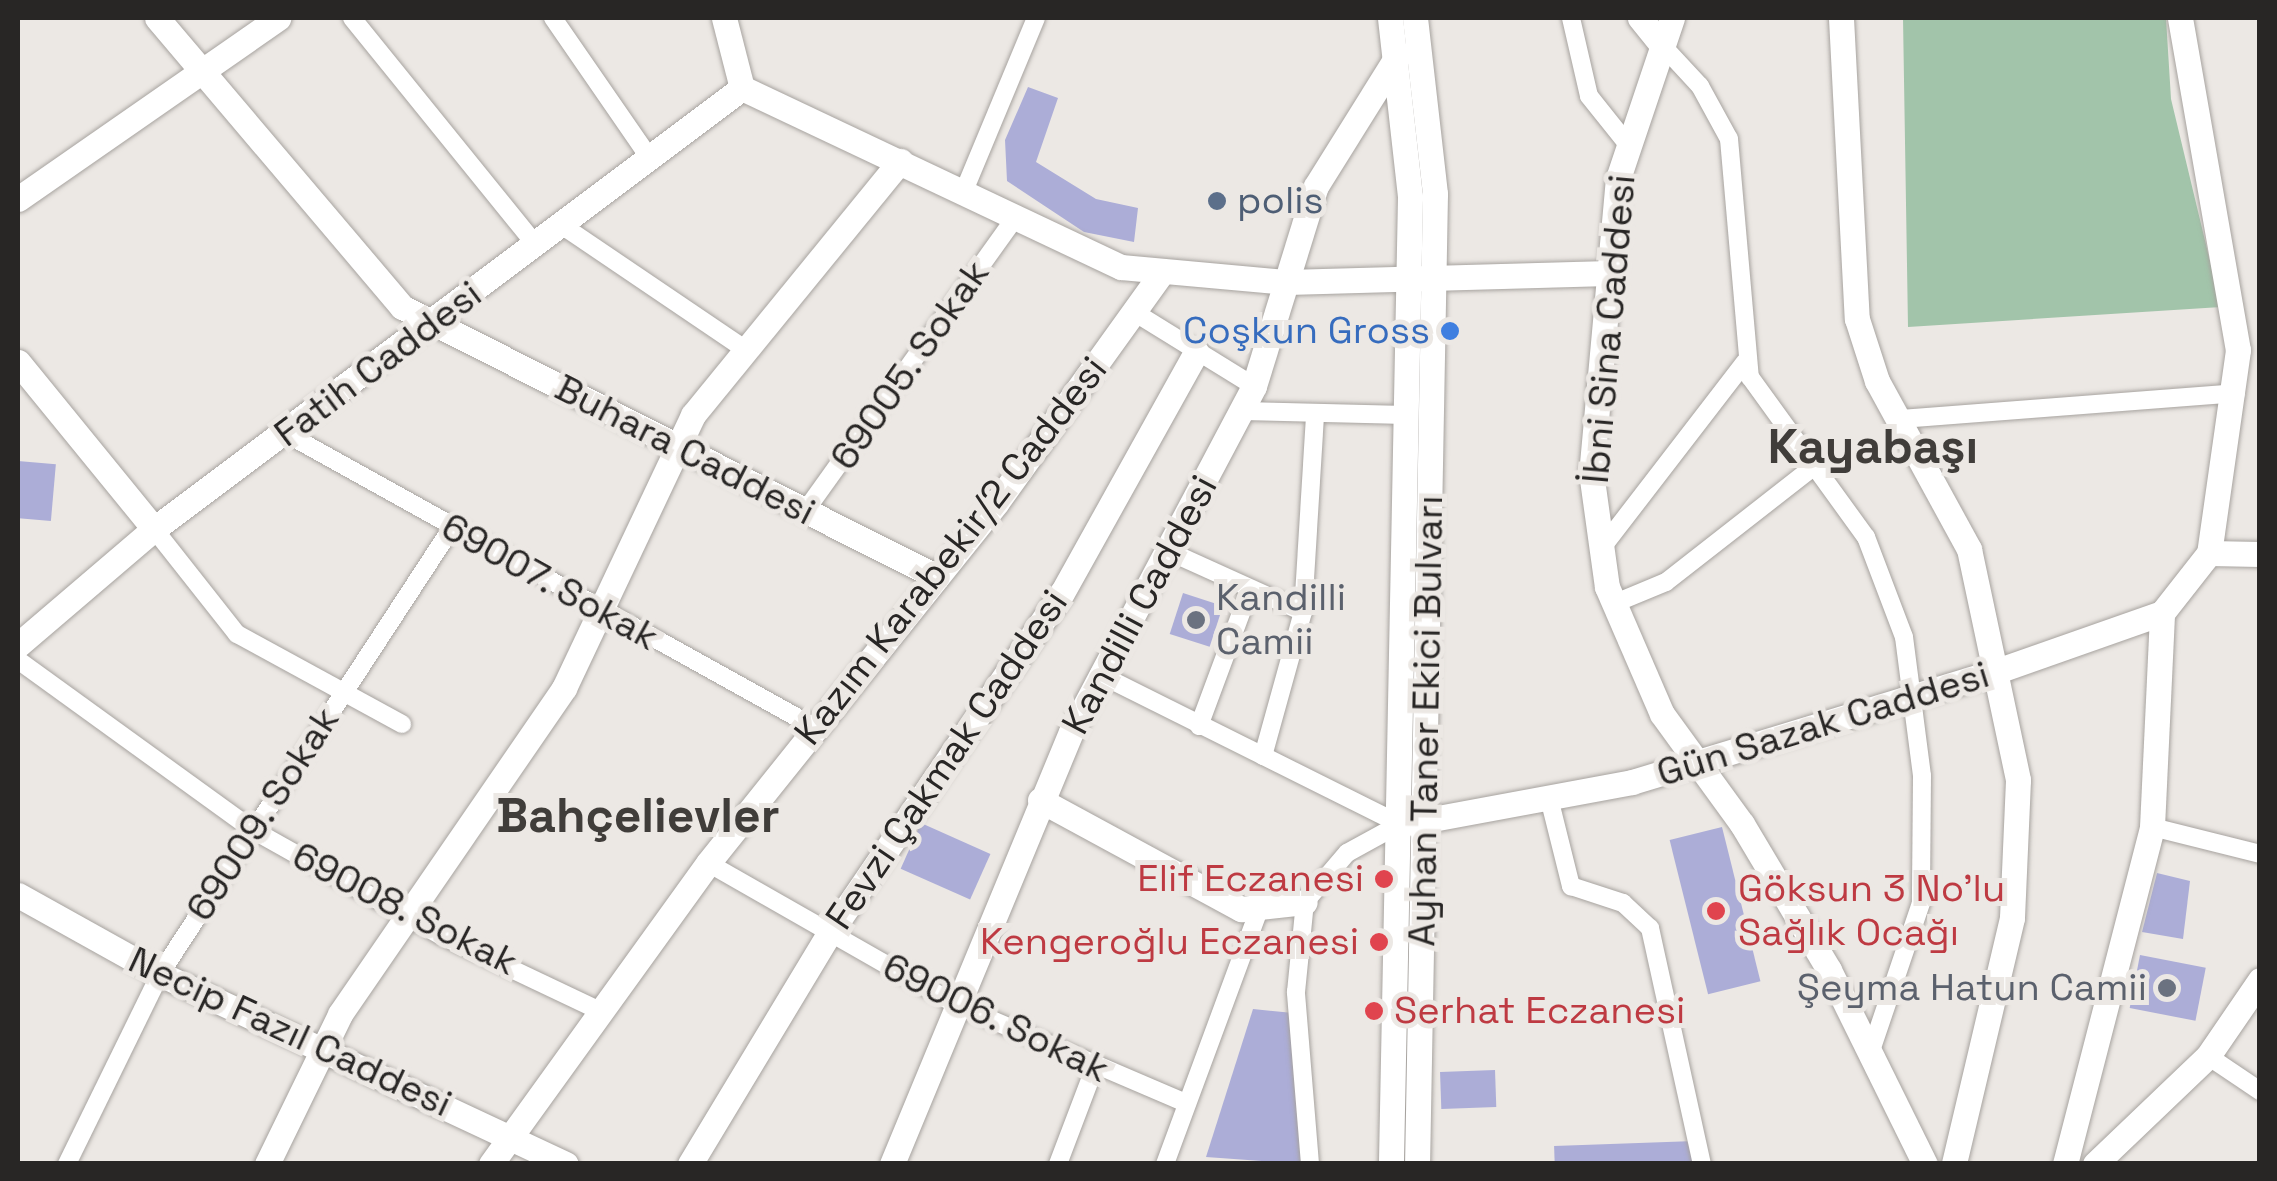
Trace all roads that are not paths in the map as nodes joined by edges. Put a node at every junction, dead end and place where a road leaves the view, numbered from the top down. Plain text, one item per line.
1 (157, 18) edge
2 (278, 18) edge
3 (352, 18) edge
4 (553, 18) edge
5 (724, 18) edge
6 (1036, 18) edge
7 (1390, 18) edge
8 (1415, 18) edge
9 (1571, 18) edge
10 (1640, 18) edge
11 (1672, 18) edge
12 (1842, 18) edge
13 (2180, 18) edge
14 (1662, 46) junction
15 (1398, 55) junction
16 (202, 68) junction
17 (742, 88) junction
18 (1626, 141) junction
19 (651, 160) junction
20 (900, 161) junction
21 (964, 191) junction
22 (18, 199) edge
23 (1014, 218) junction
24 (563, 226) junction
25 (536, 244) junction
26 (1160, 274) junction
27 (1608, 274) junction
28 (1434, 279) junction
29 (1408, 280) junction
30 (1287, 282) junction
31 (1134, 312) junction
32 (431, 325) junction
33 (746, 350) junction
34 (1196, 352) junction
35 (18, 362) edge
36 (1745, 362) junction
37 (1254, 386) junction
38 (2236, 393) junction
39 (1242, 412) junction
40 (1315, 413) junction
41 (1406, 415) junction
42 (1900, 420) junction
43 (287, 434) junction
44 (676, 442) junction
45 (1813, 467) junction
46 (806, 510) junction
47 (451, 528) junction
48 (154, 529) junction
49 (1601, 549) junction
50 (1168, 550) junction
51 (2209, 553) junction
52 (2260, 554) edge
53 (937, 577) junction
54 (1250, 589) junction
55 (1613, 604) junction
56 (604, 610) junction
57 (1303, 612) junction
58 (2162, 613) junction
59 (18, 645) edge
60 (18, 660) edge
61 (1997, 671) junction
62 (1099, 674) junction
63 (342, 692) junction
64 (1915, 695) junction
65 (402, 724) dead end
66 (1199, 726) junction
67 (816, 728) junction
68 (1263, 756) junction
69 (1697, 765) junction
70 (1040, 800) junction
71 (1550, 802) junction
72 (1412, 823) junction
73 (2152, 827) junction
74 (253, 830) junction
75 (2260, 854) edge
76 (708, 863) junction
77 (18, 899) edge
78 (1304, 902) junction
79 (1258, 912) junction
80 (403, 915) junction
81 (829, 934) junction
82 (160, 974) junction
83 (2260, 980) edge
84 (957, 1005) junction
85 (600, 1011) junction
86 (1872, 1048) junction
87 (320, 1049) junction
88 (2208, 1056) junction
89 (1094, 1068) junction
90 (2260, 1091) edge
91 (1186, 1103) junction
92 (510, 1135) junction
93 (67, 1164) edge
94 (266, 1164) edge
95 (490, 1164) edge
96 (566, 1164) edge
97 (690, 1164) edge
98 (892, 1164) edge
99 (1058, 1164) edge
100 (1165, 1164) edge
101 (1310, 1164) edge
102 (1391, 1164) edge
103 (1417, 1164) edge
104 (1702, 1164) edge
105 (1926, 1164) edge
106 (1954, 1164) edge
107 (2065, 1164) edge
108 (2095, 1164) edge

1 - 16 street, Buhara Caddesi
2 - 16 street
3 - 25 street
4 - 19 street
5 - 17 street
6 - 21 street
7 - 15 street, Ayhan Taner Ekici Bulvarı
8 - 28 street, Ayhan Taner Ekici Bulvarı
9 - 18 street
10 - 14 street
11 - 14 street, İbni Sina Caddesi
12 - 42 street
13 - 38 street
14 - 18 street, İbni Sina Caddesi
14 - 36 street
15 - 29 street, Ayhan Taner Ekici Bulvarı
15 - 30 street, Kandilli Caddesi
16 - 22 street
16 - 32 street, Buhara Caddesi
17 - 19 street, Fatih Caddesi
17 - 20 street
18 - 27 street, İbni Sina Caddesi
19 - 24 street, Fatih Caddesi
20 - 21 street
20 - 33 street
21 - 23 street
23 - 26 street
23 - 46 street, 69005. Sokak
24 - 25 street, Fatih Caddesi
24 - 33 street
25 - 32 street, Fatih Caddesi
26 - 30 street
26 - 31 street, Kazım Karabekir/2 Caddesi
27 - 28 street
27 - 49 street, İbni Sina Caddesi
28 - 29 street
28 - 72 street, Ayhan Taner Ekici Bulvarı
29 - 30 street
29 - 41 street, Ayhan Taner Ekici Bulvarı
30 - 37 street, Kandilli Caddesi
31 - 34 street
31 - 53 street, Kazım Karabekir/2 Caddesi
32 - 43 street, Fatih Caddesi
32 - 44 street, Buhara Caddesi
33 - 44 street
34 - 37 street
34 - 81 street, Fevzi Çakmak Caddesi
35 - 48 street
36 - 45 street
36 - 49 street
37 - 39 street, Kandilli Caddesi
38 - 42 street
38 - 51 street
39 - 40 street
39 - 50 street, Kandilli Caddesi
40 - 41 street
40 - 57 street
41 - 72 street, Ayhan Taner Ekici Bulvarı
42 - 61 street
43 - 47 street, 69007. Sokak
43 - 48 street, Fatih Caddesi
44 - 46 street, Buhara Caddesi
44 - 56 street
45 - 55 street
45 - 64 street
46 - 53 street, Buhara Caddesi
47 - 56 street, 69007. Sokak
47 - 63 street, 69009. Sokak
48 - 59 street, Fatih Caddesi
48 - 63 street
49 - 55 street, İbni Sina Caddesi
50 - 54 street
50 - 62 street, Kandilli Caddesi
51 - 52 street
51 - 58 street
53 - 67 street, Kazım Karabekir/2 Caddesi
54 - 57 street
54 - 66 street
55 - 69 street, İbni Sina Caddesi
56 - 67 street, 69007. Sokak
56 - 80 street
57 - 68 street
58 - 61 street, Gün Sazak Caddesi
58 - 73 street
60 - 74 street, 69008. Sokak
61 - 64 street, Gün Sazak Caddesi
61 - 106 street
62 - 66 street
62 - 70 street, Kandilli Caddesi
63 - 65 street
63 - 74 street, 69009. Sokak
64 - 69 street, Gün Sazak Caddesi
64 - 86 street
66 - 68 street
67 - 76 street, Kazım Karabekir/2 Caddesi
68 - 72 street
69 - 71 street, Gün Sazak Caddesi
69 - 86 street, İbni Sina Caddesi
70 - 79 street
70 - 84 street, Kandilli Caddesi
71 - 72 street, Gün Sazak Caddesi
71 - 104 street
72 - 78 street
72 - 102 street, Ayhan Taner Ekici Bulvarı
72 - 103 street, Ayhan Taner Ekici Bulvarı
73 - 75 street
73 - 107 street
74 - 80 street, 69008. Sokak
74 - 82 street, 69009. Sokak
76 - 81 street, 69006. Sokak
76 - 85 street, Kazım Karabekir/2 Caddesi
77 - 82 street, Necip Fazıl Caddesi
78 - 79 street
78 - 101 street
79 - 91 street
80 - 85 street, 69008. Sokak
80 - 87 street
81 - 84 street, 69006. Sokak
81 - 97 street, Fevzi Çakmak Caddesi
82 - 87 street, Necip Fazıl Caddesi
82 - 93 street, 69009. Sokak
83 - 88 street
84 - 89 street, 69006. Sokak
84 - 98 street, Kandilli Caddesi
85 - 92 street, Kazım Karabekir/2 Caddesi
86 - 105 street, İbni Sina Caddesi
87 - 92 street, Necip Fazıl Caddesi
87 - 94 street
88 - 90 street
88 - 108 street
89 - 91 street, 69006. Sokak
89 - 99 street
91 - 100 street
92 - 95 street, Kazım Karabekir/2 Caddesi
92 - 96 street, Necip Fazıl Caddesi

